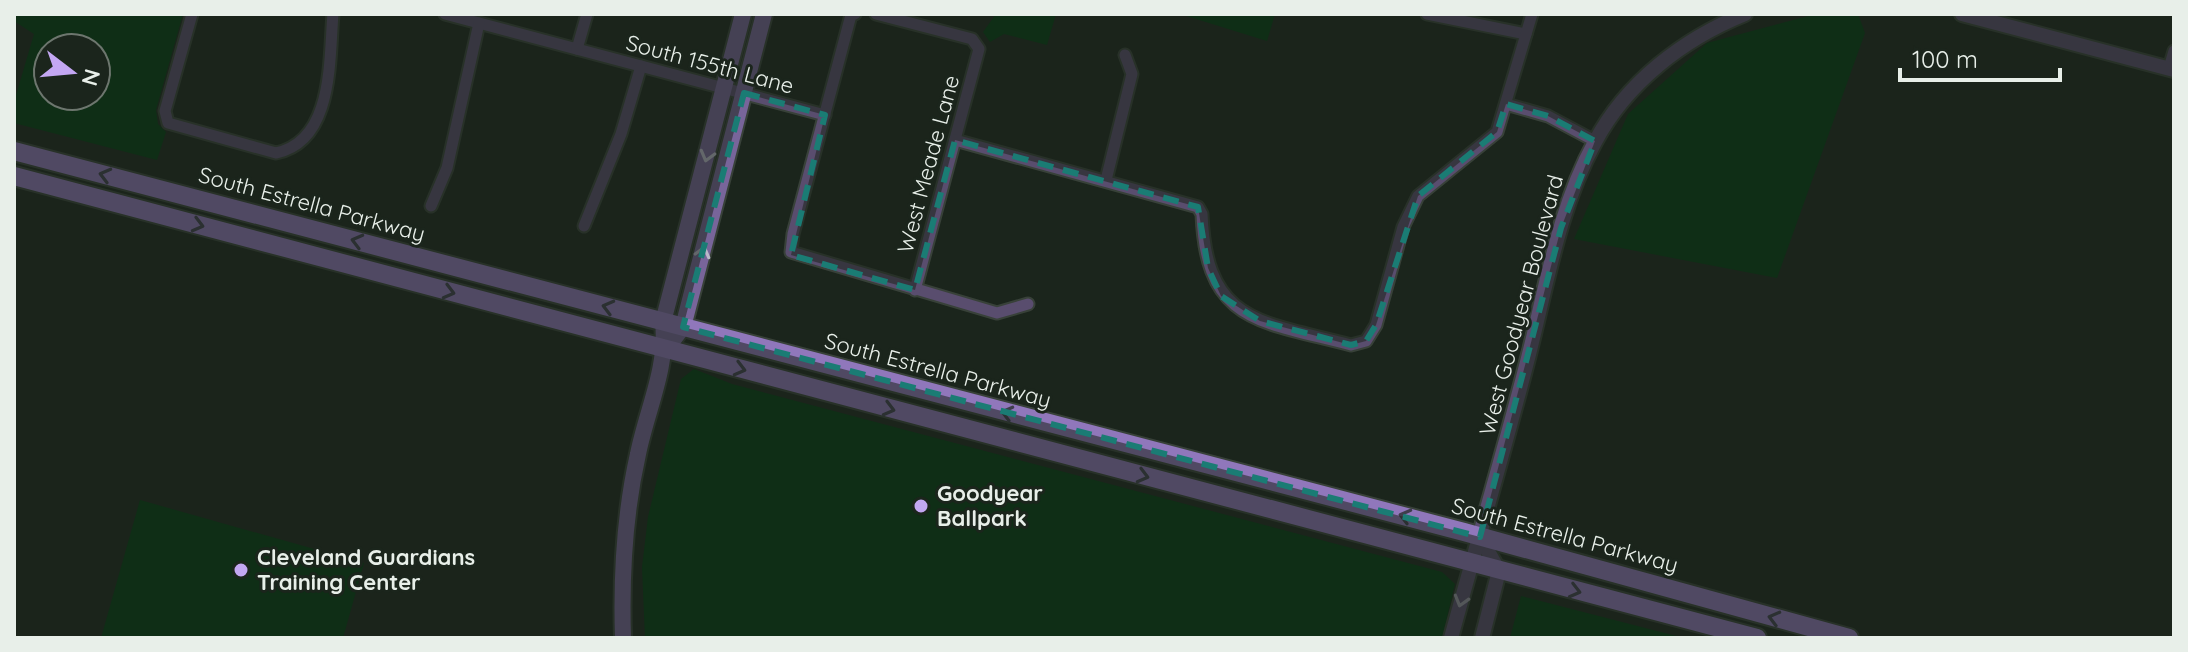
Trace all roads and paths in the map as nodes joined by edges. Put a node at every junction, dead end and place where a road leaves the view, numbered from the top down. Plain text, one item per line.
1 (192, 14) edge
2 (333, 14) edge
3 (445, 14) edge
4 (587, 14) edge
5 (743, 14) edge
6 (764, 14) edge
7 (876, 14) edge
8 (1427, 14) edge
9 (1532, 14) edge
10 (1745, 14) edge
11 (1962, 14) edge
12 (853, 15) edge
13 (479, 23) junction
14 (1526, 34) junction
15 (577, 49) junction
16 (2174, 51) edge
17 (1125, 55) dead end
18 (641, 66) junction
19 (2172, 69) edge
20 (725, 88) junction
21 (744, 93) junction
22 (1506, 104) junction
23 (825, 115) junction
24 (955, 140) junction
25 (1595, 141) junction
26 (14, 151) edge
27 (14, 176) edge
28 (1106, 180) junction
29 (431, 206) dead end
30 (584, 226) dead end
31 (915, 290) junction
32 (1028, 304) dead end
33 (663, 322) junction
34 (683, 327) junction
35 (666, 349) junction
36 (1480, 537) junction
37 (1472, 565) junction
38 (1499, 571) junction
39 (623, 638) edge
40 (1451, 638) edge
41 (1482, 638) edge
42 (1757, 638) edge
43 (1849, 638) edge

1 - 2 street
3 - 13 street, South 155th Lane
4 - 15 street
5 - 20 main road
6 - 21 main road
7 - 24 street, West Meade Lane
8 - 14 street
9 - 14 street
10 - 25 street, West Goodyear Boulevard
11 - 19 street
12 - 23 street
13 - 15 street, South 155th Lane
13 - 29 street
14 - 22 street
15 - 18 street, South 155th Lane
16 - 19 street
17 - 28 street
18 - 20 street, South 155th Lane
18 - 30 street
20 - 21 street, South 155th Lane
20 -> 33 main road
21 - 23 street, South 155th Lane
34 -> 21 main road
22 - 25 street
22 - 28 street
23 - 31 street
24 - 28 street
24 - 31 street, West Meade Lane
25 - 36 street, West Goodyear Boulevard
33 -> 26 main road, South Estrella Parkway
27 -> 35 main road
31 - 32 street
33 - 34 main road, South Estrella Parkway
33 - 35 main road
34 - 35 main road
36 -> 34 main road, South Estrella Parkway
35 -> 37 main road
35 - 39 main road
36 - 37 street, West Goodyear Boulevard
36 - 38 street
43 -> 36 main road, South Estrella Parkway
37 - 38 main road
37 -> 40 street
38 - 41 street
38 -> 42 main road

